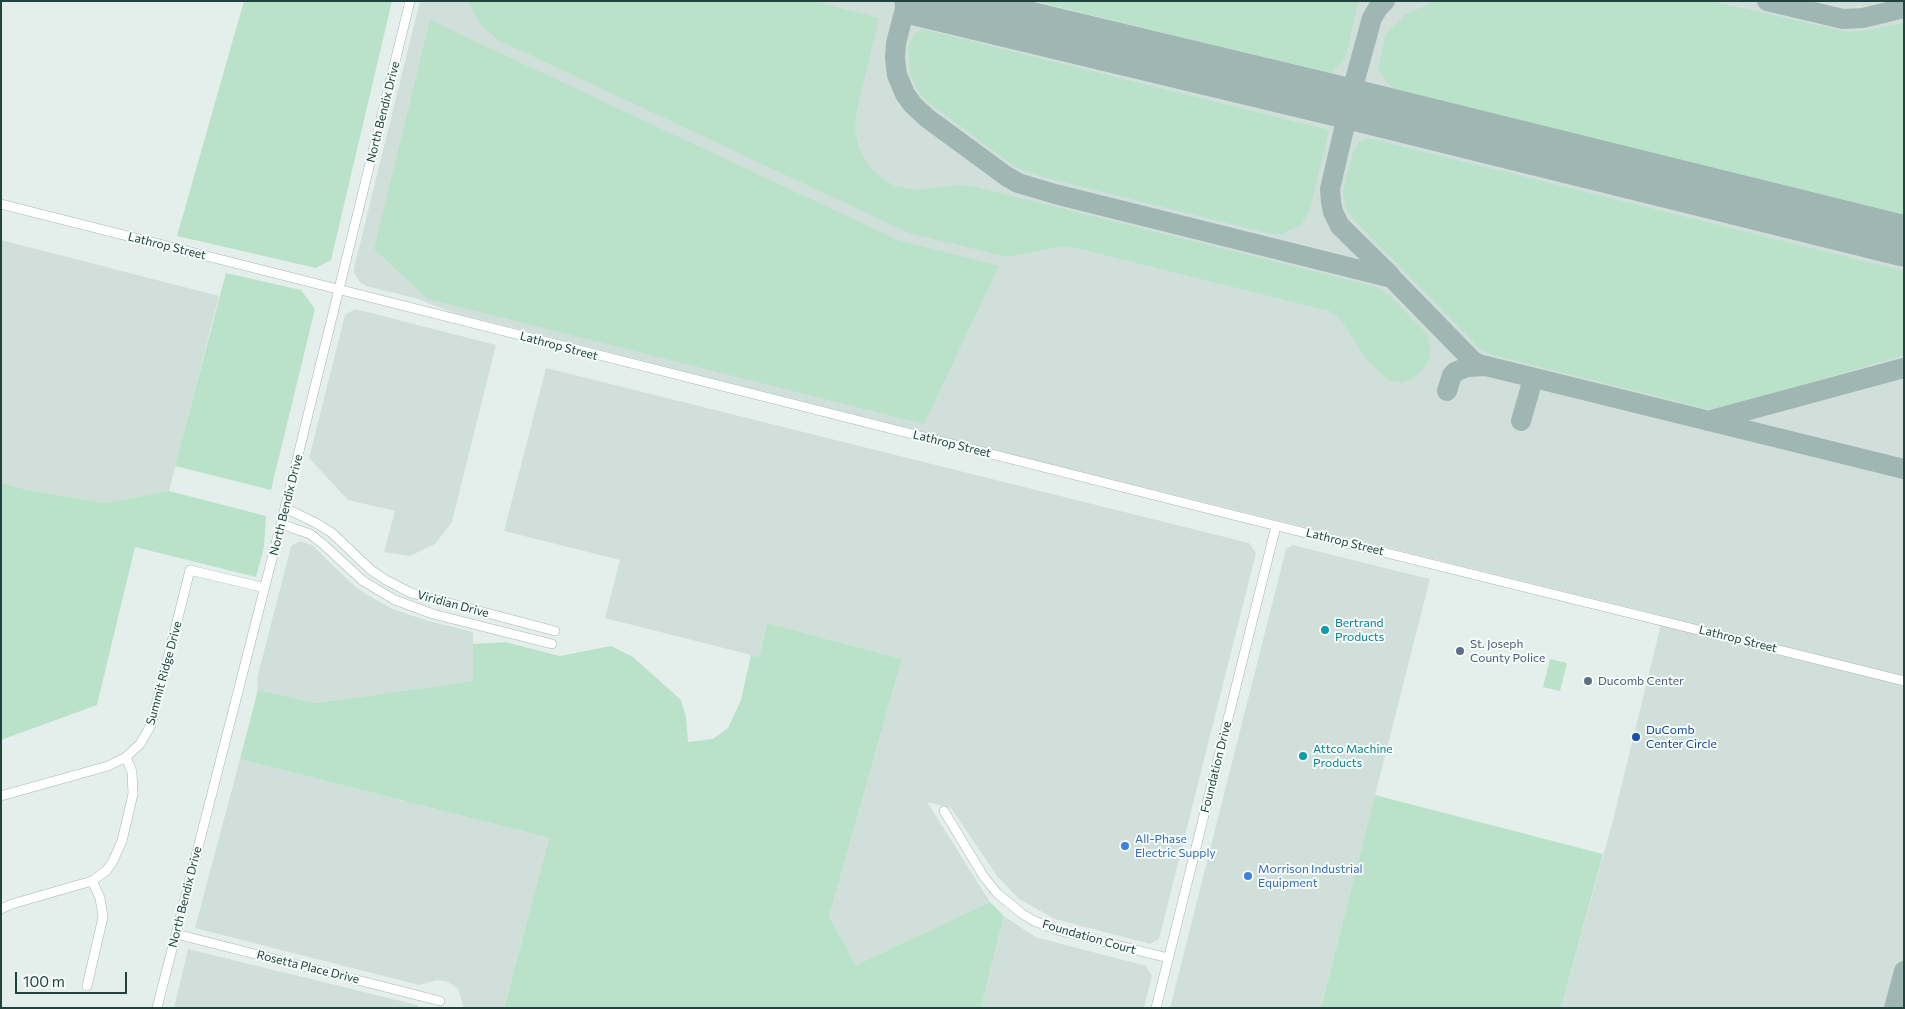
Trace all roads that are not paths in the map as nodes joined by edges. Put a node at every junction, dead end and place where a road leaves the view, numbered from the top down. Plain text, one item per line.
1 (410, 1) edge
2 (1, 204) edge
3 (338, 289) junction
4 (285, 508) junction
5 (281, 524) junction
6 (1276, 526) junction
7 (265, 588) junction
8 (556, 631) dead end
9 (552, 644) dead end
10 (1904, 681) edge
11 (126, 757) junction
12 (1, 796) edge
13 (944, 811) dead end
14 (92, 881) junction
15 (1, 909) edge
16 (176, 934) junction
17 (1168, 958) junction
18 (87, 986) dead end
19 (440, 1001) dead end
20 (157, 1008) edge
21 (1156, 1008) edge

1 - 3 street, North Bendix Drive
2 - 3 street, Lathrop Street
3 - 4 street, North Bendix Drive
3 - 6 street, Lathrop Street
4 - 5 street, North Bendix Drive
4 - 8 street, Viridian Drive
5 - 7 street, North Bendix Drive
5 - 9 street, Viridian Drive
6 - 10 street, Lathrop Street
6 - 17 street, Foundation Drive
7 - 11 street, Summit Ridge Drive
7 - 16 street, North Bendix Drive
11 - 12 street, Summit Ridge Drive
11 - 14 street
13 - 17 street, Foundation Court
14 - 15 street
14 - 18 street
16 - 19 street, Rosetta Place Drive
16 - 20 street, North Bendix Drive
17 - 21 street, Foundation Drive

